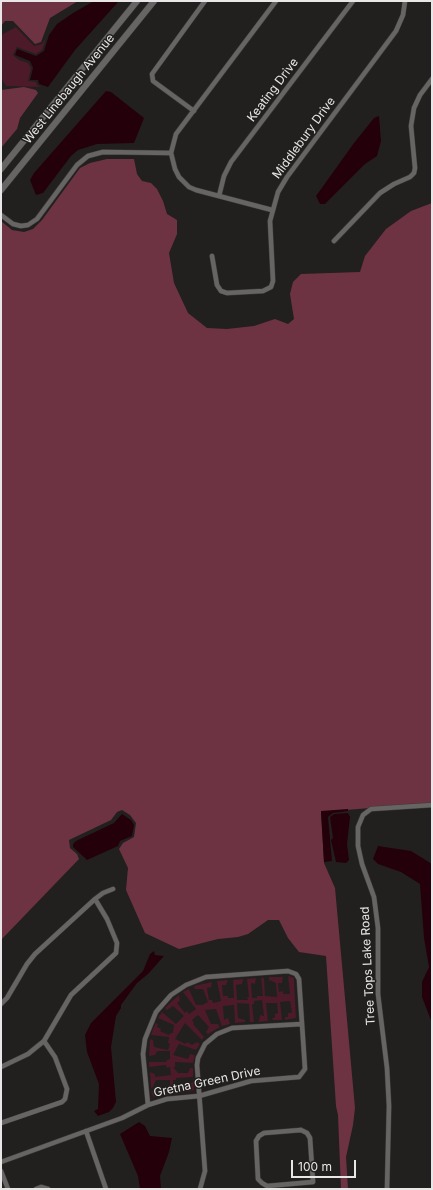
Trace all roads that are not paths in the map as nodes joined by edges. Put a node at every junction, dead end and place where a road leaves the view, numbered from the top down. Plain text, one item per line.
1 (137, 1) edge
2 (154, 1) edge
3 (205, 1) edge
4 (276, 1) edge
5 (353, 1) edge
6 (405, 1) edge
7 (432, 79) edge
8 (194, 111) junction
9 (171, 153) junction
10 (1, 169) edge
11 (1, 190) edge
12 (219, 196) junction
13 (272, 210) junction
14 (1, 215) edge
15 (334, 241) dead end
16 (212, 256) dead end
17 (432, 805) edge
18 (113, 889) dead end
19 (95, 899) junction
20 (1, 1004) edge
21 (302, 1024) junction
22 (44, 1041) junction
23 (1, 1067) edge
24 (199, 1096) junction
25 (148, 1105) junction
26 (1, 1123) edge
27 (86, 1131) junction
28 (1, 1162) edge
29 (1, 1171) edge
30 (313, 1182) junction
31 (8, 1189) edge
32 (36, 1189) edge
33 (48, 1189) edge
34 (106, 1189) edge
35 (200, 1189) edge
36 (313, 1189) edge
37 (387, 1189) edge

1 - 10 main road, West Linebaugh Avenue
2 - 11 main road, West Linebaugh Avenue
3 - 8 street
4 - 8 street
5 - 12 street, Keating Drive
6 - 13 street, Middlebury Drive
7 - 15 street
8 - 9 street
9 - 12 street
9 - 14 street
12 - 13 street
13 - 16 street, Middlebury Drive
17 - 37 street, Tree Tops Lake Road
18 - 19 street
19 - 20 street
19 - 22 street
21 - 24 street
21 - 24 street, Gretna Green Drive
21 - 25 street, Gretna Green Drive
22 - 23 street
22 - 26 street
24 - 25 street, Gretna Green Drive
24 - 35 street
25 - 27 street, Gretna Green Drive
27 - 28 street, Gretna Green Drive
27 - 34 street
29 - 31 street
30 - 30 street
30 - 36 street
32 - 33 street

